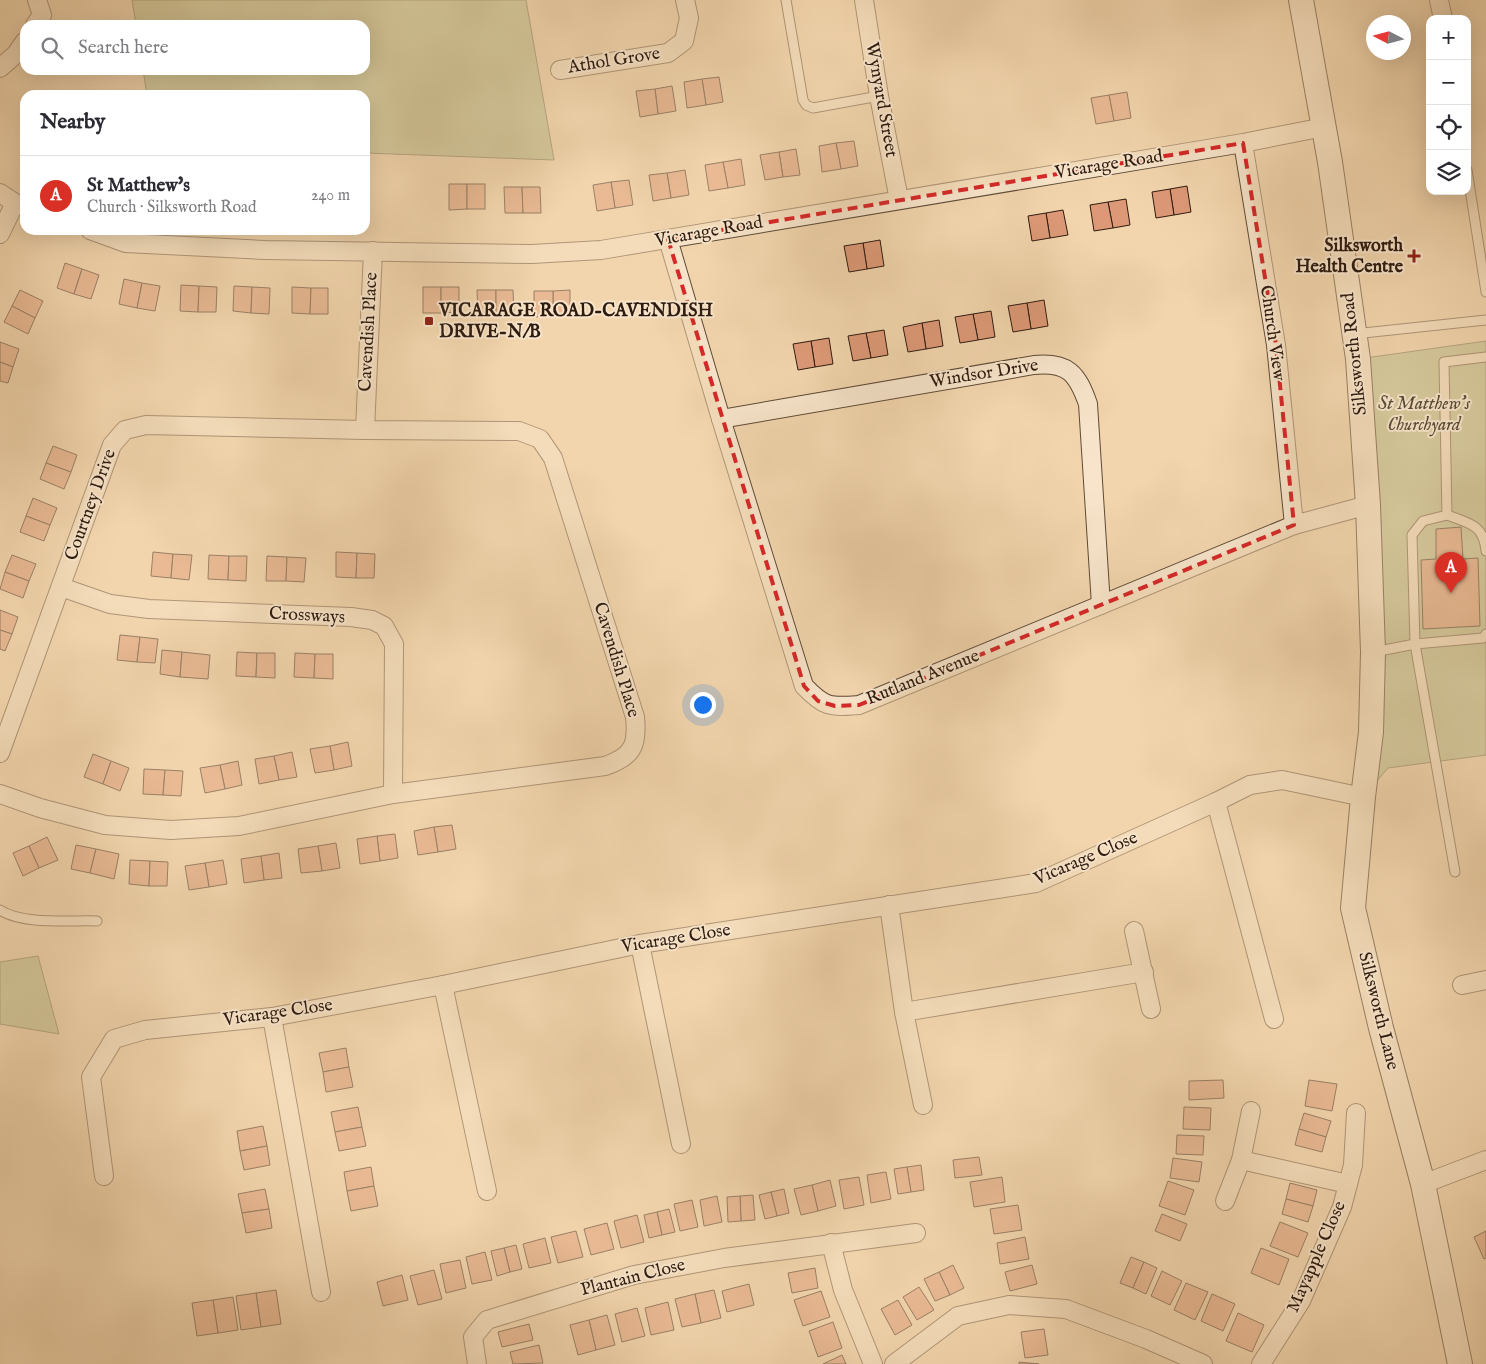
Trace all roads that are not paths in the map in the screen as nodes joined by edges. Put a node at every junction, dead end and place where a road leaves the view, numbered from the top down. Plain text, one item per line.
1 (37, 0) edge
2 (685, 0) edge
3 (786, 0) edge
4 (864, 0) edge
5 (1301, 0) edge
6 (1439, 0) edge
7 (1442, 15) edge
8 (38, 20) edge
9 (20, 48) edge
10 (0, 68) edge
11 (560, 70) dead end
12 (879, 96) junction
13 (1324, 128) junction
14 (1243, 143) junction
15 (0, 193) edge
16 (1471, 195) edge
17 (899, 200) junction
18 (20, 205) edge
19 (0, 234) edge
20 (104, 235) edge
21 (668, 239) junction
22 (373, 251) junction
23 (1486, 292) edge
24 (1486, 320) edge
25 (1354, 334) junction
26 (1486, 357) edge
27 (721, 419) junction
28 (365, 430) junction
29 (1368, 504) junction
30 (1447, 515) junction
31 (1294, 525) junction
32 (1486, 550) edge
33 (61, 587) junction
34 (1101, 605) junction
35 (1486, 634) edge
36 (1414, 644) junction
37 (1374, 652) junction
38 (0, 753) edge
39 (0, 794) edge
40 (393, 794) junction
41 (1362, 797) junction
42 (1216, 802) junction
43 (1455, 872) dead end
44 (889, 906) junction
45 (0, 910) edge
46 (98, 921) dead end
47 (1134, 931) dead end
48 (640, 944) junction
49 (1144, 972) junction
50 (1486, 980) edge
51 (443, 985) junction
52 (1462, 985) dead end
53 (1151, 1009) dead end
54 (904, 1012) junction
55 (272, 1017) junction
56 (1274, 1019) dead end
57 (923, 1105) dead end
58 (1251, 1111) dead end
59 (1356, 1113) dead end
60 (681, 1144) dead end
61 (1241, 1160) junction
62 (1486, 1160) edge
63 (104, 1176) dead end
64 (1348, 1184) junction
65 (1423, 1184) junction
66 (487, 1191) dead end
67 (1226, 1201) dead end
68 (916, 1233) dead end
69 (831, 1243) junction
70 (322, 1292) dead end
71 (477, 1364) edge
72 (873, 1364) edge
73 (894, 1364) edge
74 (1202, 1364) edge
75 (1261, 1364) edge
76 (1460, 1364) edge

1 - 8 street
2 - 11 street, Athol Grove
3 - 12 lane
4 - 12 street, Wynyard Street
5 - 13 street, Silksworth Road
6 - 7 street
9 - 10 street
12 - 17 street, Wynyard Street
13 - 14 street, Vicarage Road
13 - 25 street, Silksworth Road
14 - 17 street, Vicarage Road
14 - 31 street, Church View
15 - 18 street
16 - 23 lane
17 - 21 street, Vicarage Road
18 - 19 street
20 - 22 street, Vicarage Road
21 - 22 street, Vicarage Road
21 - 27 street, Rutland Avenue
22 - 28 street, Cavendish Place
24 - 25 lane
25 - 29 street, Silksworth Road
26 - 30 lane
27 - 34 street, Windsor Drive
27 - 34 street, Rutland Avenue
28 - 33 street, Courtney Drive
28 - 40 street, Cavendish Place
29 - 31 street, Rutland Avenue
29 - 37 street, Silksworth Road
30 - 32 lane
30 - 36 lane
31 - 34 street, Rutland Avenue
33 - 38 street, Courtney Drive
33 - 40 street, Crossways
35 - 36 lane
36 - 37 lane
36 - 43 lane
37 - 41 street, Silksworth Lane
39 - 40 street, Cavendish Place
41 - 42 street, Vicarage Close
41 - 65 street, Silksworth Lane
42 - 44 street, Vicarage Close
42 - 56 street
44 - 48 street, Vicarage Close
44 - 54 street
45 - 46 lane
47 - 49 street
48 - 51 street, Vicarage Close
48 - 60 street
49 - 53 street
49 - 54 street
50 - 52 street
51 - 55 street, Vicarage Close
51 - 66 street
54 - 57 street
55 - 63 street, Vicarage Close
55 - 70 street
58 - 61 street
59 - 64 street, Mayapple Close
61 - 64 street
61 - 67 street
62 - 65 street
64 - 75 street, Mayapple Close
65 - 76 street, Silksworth Lane
68 - 69 street, Plantain Close
69 - 71 street, Plantain Close
69 - 72 street
73 - 74 street

